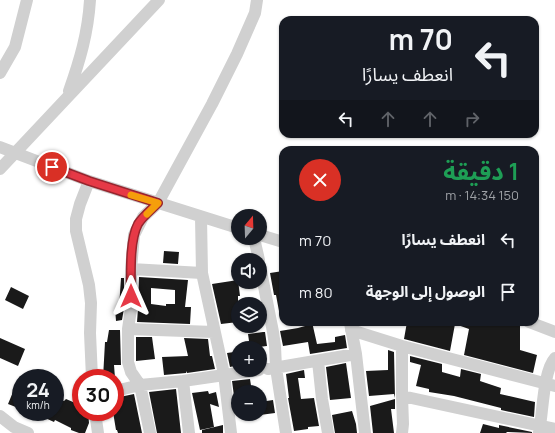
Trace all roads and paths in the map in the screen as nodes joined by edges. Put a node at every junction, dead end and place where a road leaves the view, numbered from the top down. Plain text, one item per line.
1 (27, 0) edge
2 (90, 0) edge
3 (155, 0) edge
4 (159, 0) edge
5 (257, 0) edge
6 (0, 73) edge
7 (67, 96) junction
8 (0, 147) edge
9 (14, 153) junction
10 (0, 169) edge
11 (89, 181) junction
12 (158, 203) junction
13 (201, 217) junction
14 (231, 226) edge
15 (267, 237) edge
16 (279, 241) edge
17 (131, 269) junction
18 (202, 273) junction
19 (265, 289) edge
20 (351, 326) edge
21 (539, 326) edge
22 (128, 330) junction
23 (214, 332) junction
24 (555, 332) edge
25 (402, 346) junction
26 (356, 354) junction
27 (555, 358) edge
28 (318, 361) junction
29 (276, 368) junction
30 (92, 369) edge
31 (267, 369) edge
32 (231, 373) edge
33 (224, 374) junction
34 (183, 382) junction
35 (140, 385) junction
36 (551, 385) edge
37 (124, 389) edge
38 (402, 396) junction
39 (0, 416) edge
40 (96, 421) edge
41 (540, 429) edge
42 (555, 429) edge
43 (28, 433) edge
44 (98, 433) edge
45 (150, 433) edge
46 (188, 433) edge
47 (231, 433) edge
48 (286, 433) edge
49 (328, 433) edge
50 (365, 433) edge
51 (402, 433) edge

1 - 6 street
2 - 7 street
3 - 4 street
4 - 7 street
5 - 12 street
7 - 9 street
8 - 9 street
9 - 10 street
9 - 11 street
11 - 12 street
11 - 30 street
12 - 13 street
12 - 17 street
13 - 14 street
13 - 18 street
15 - 16 street
17 - 18 street
17 - 22 street
18 - 23 street
19 - 29 street
20 - 25 street
20 - 26 street
21 - 24 street
22 - 23 street
22 - 35 street
23 - 33 street
25 - 36 street
25 - 38 street
26 - 28 street
26 - 50 street
27 - 36 street
28 - 29 street
28 - 49 street
29 - 31 street
29 - 48 street
32 - 33 street
33 - 34 street
33 - 47 street
34 - 35 street
34 - 46 street
35 - 37 street
35 - 45 street
36 - 41 street
38 - 41 street
38 - 51 street
39 - 43 street
40 - 44 street
41 - 42 street

